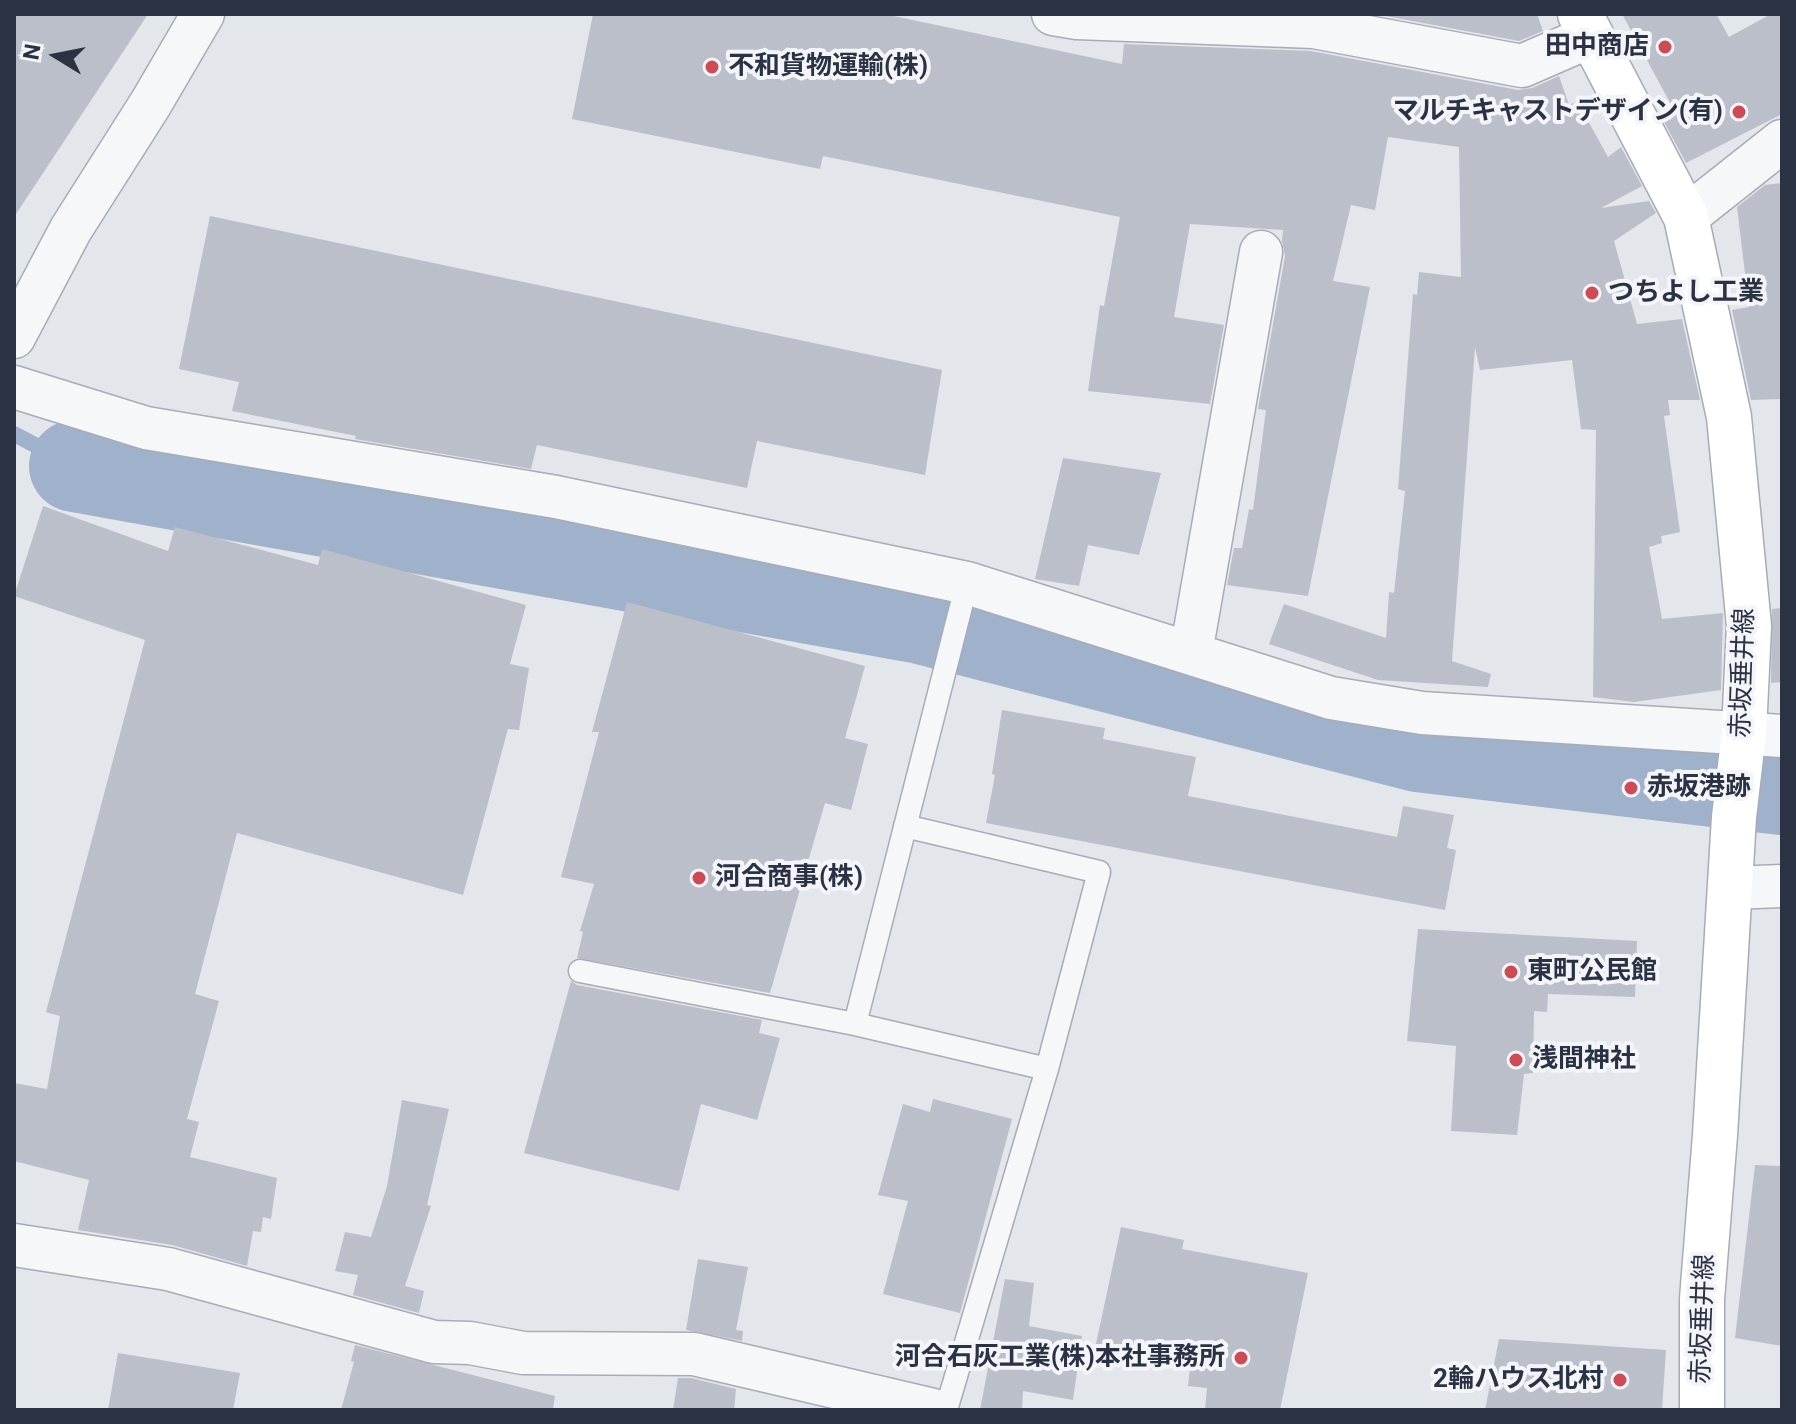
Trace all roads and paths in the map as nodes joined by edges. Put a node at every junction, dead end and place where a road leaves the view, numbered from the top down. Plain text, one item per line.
1 (203, 14) edge
2 (1053, 14) edge
3 (1118, 17) edge
4 (1586, 25) edge
5 (1782, 141) edge
6 (1686, 217) junction
7 (1261, 252) dead end
8 (14, 337) edge
9 (14, 387) edge
10 (964, 597) junction
11 (1191, 653) junction
12 (1756, 743) edge
13 (905, 826) junction
14 (1782, 886) edge
15 (1730, 888) junction
16 (580, 971) dead end
17 (855, 1024) junction
18 (1047, 1069) junction
19 (14, 1245) edge
20 (933, 1410) edge
21 (946, 1410) edge
22 (1702, 1410) edge

1 - 8 street
2 - 3 street
3 - 4 street
4 - 6 main road, 赤坂垂井線
5 - 6 street
6 - 12 main road, 赤坂垂井線
7 - 11 street
9 - 10 street
10 - 11 street
10 - 13 lane
11 - 12 street
12 - 15 main road, 赤坂垂井線
13 - 17 lane
13 - 18 lane
14 - 15 street
15 - 22 main road, 赤坂垂井線
16 - 17 lane
17 - 18 lane
18 - 21 lane
19 - 20 street

